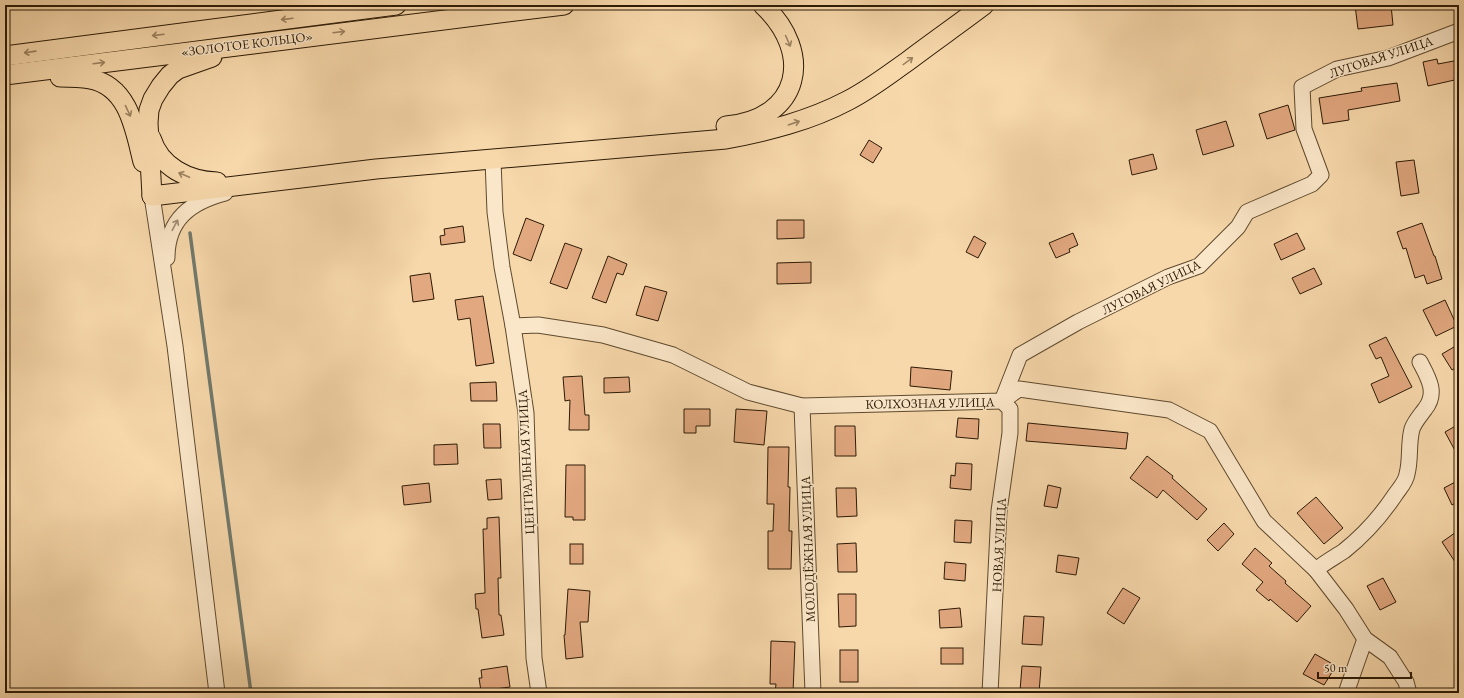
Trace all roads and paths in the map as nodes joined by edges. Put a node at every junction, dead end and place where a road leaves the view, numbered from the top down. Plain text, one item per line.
1 (396, 5) edge
2 (564, 5) edge
3 (763, 5) edge
4 (781, 5) edge
5 (984, 5) edge
6 (1456, 32) edge
7 (270, 41) junction
8 (5, 56) edge
9 (5, 75) edge
10 (5, 84) edge
11 (149, 133) junction
12 (726, 139) junction
13 (499, 159) junction
14 (264, 183) junction
15 (152, 196) junction
16 (513, 326) junction
17 (176, 346) junction
18 (1420, 362) dead end
19 (1002, 401) junction
20 (802, 406) junction
21 (1316, 570) junction
22 (1365, 639) junction
23 (216, 693) edge
24 (539, 693) edge
25 (813, 693) edge
26 (990, 693) edge
27 (1346, 693) edge
28 (1410, 693) edge

1 -> 8 main road, «ЗОЛОТОЕ КОЛЬЦО»
7 -> 2 main road, «ЗОЛОТОЕ КОЛЬЦО»
3 -> 13 main road
4 - 12 main road
12 -> 5 main road
6 - 19 street, ЛУГОВАЯ УЛИЦА
9 -> 7 main road, «ЗОЛОТОЕ КОЛЬЦО»
7 - 11 main road
10 -> 15 main road
14 -> 11 main road
11 - 15 main road
12 - 13 main road
13 - 14 main road
13 - 16 street, ЦЕНТРАЛЬНАЯ УЛИЦА
14 - 15 main road
17 -> 14 street
15 - 17 street
16 - 20 street, КОЛХОЗНАЯ УЛИЦА
16 - 24 street, ЦЕНТРАЛЬНАЯ УЛИЦА
17 - 23 street
18 - 21 street
19 - 20 street, КОЛХОЗНАЯ УЛИЦА
19 - 21 street, КОЛХОЗНАЯ УЛИЦА
19 - 26 street, НОВАЯ УЛИЦА
20 - 25 street, МОЛОДЁЖНАЯ УЛИЦА
21 - 22 street, КОЛХОЗНАЯ УЛИЦА
22 - 27 street
22 - 28 street

